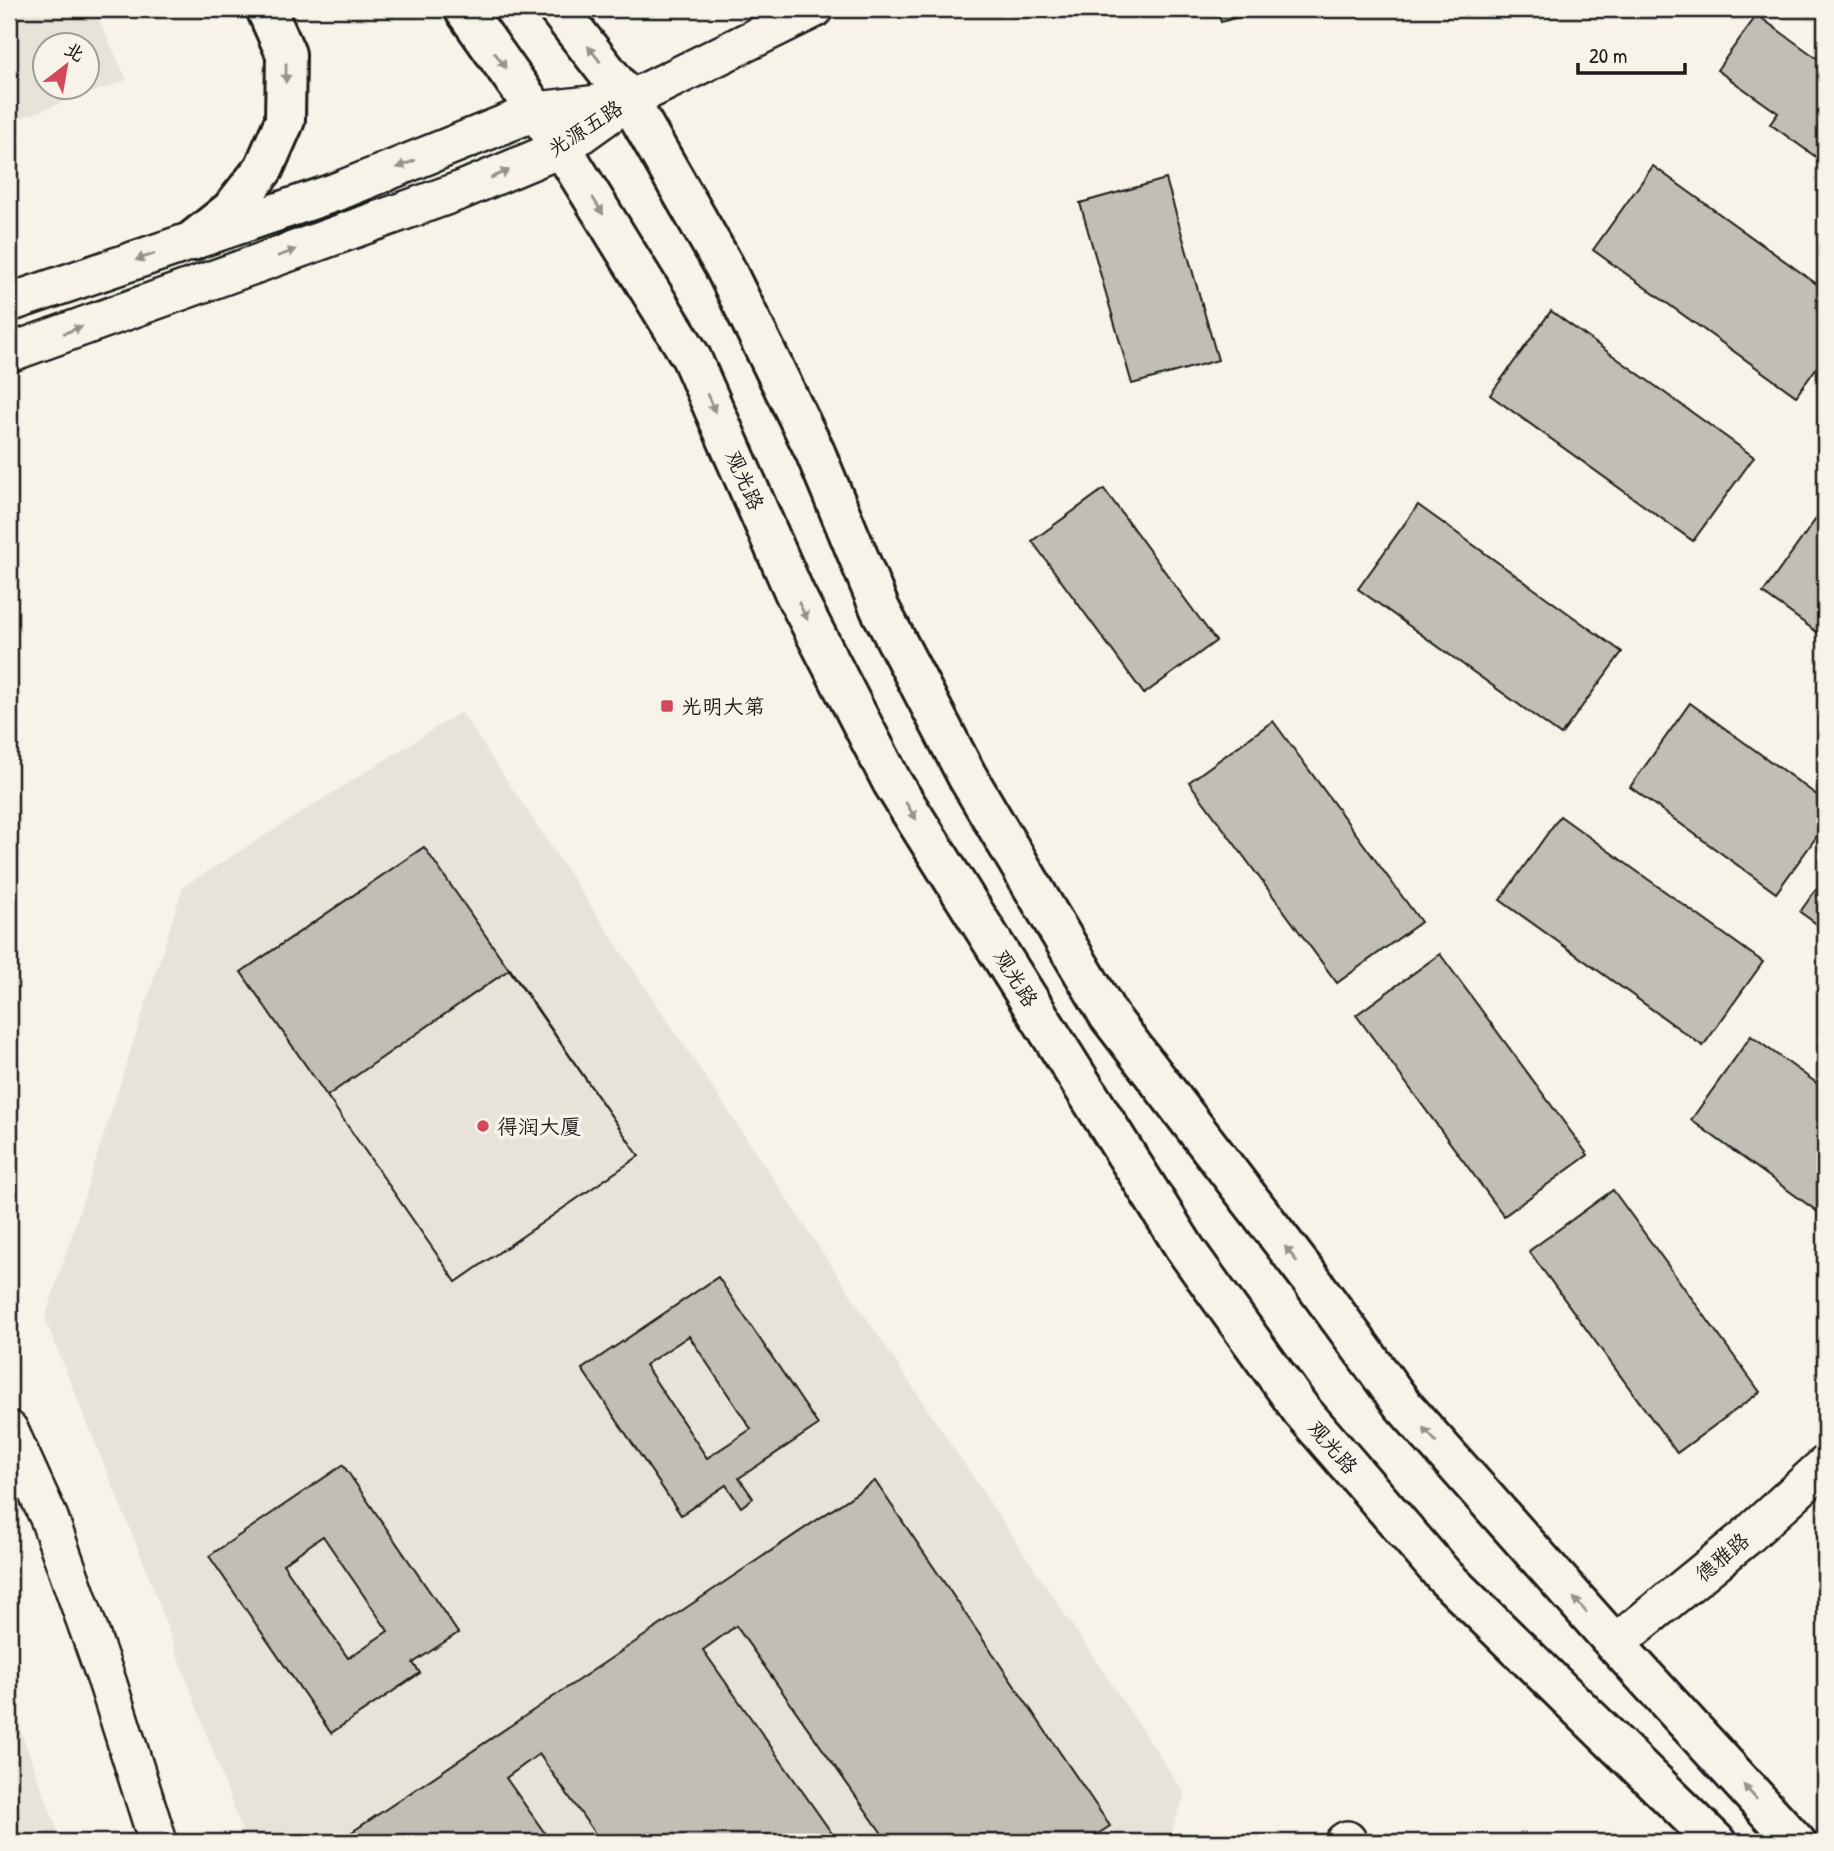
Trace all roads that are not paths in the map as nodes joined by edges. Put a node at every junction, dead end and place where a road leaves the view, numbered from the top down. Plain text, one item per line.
1 (266, 9) edge
2 (464, 9) edge
3 (558, 9) edge
4 (814, 9) edge
5 (629, 100) junction
6 (537, 111) junction
7 (562, 148) junction
8 (192, 241) junction
9 (9, 303) edge
10 (9, 353) edge
11 (9, 1430) edge
12 (1825, 1465) edge
13 (1615, 1644) junction
14 (158, 1842) edge
15 (1716, 1842) edge
16 (1796, 1842) edge

1 -> 8 main road
2 -> 6 main road, 观光路
5 -> 3 main road
4 - 5 street
5 - 6 street, 光源五路
5 - 7 street, 光源五路
13 -> 5 main road
6 - 7 main road, 观光路
6 -> 8 street, 光源五路
10 -> 7 street, 光源五路
7 -> 15 main road, 观光路
8 -> 9 street, 光源五路
11 - 14 street
12 - 13 street, 德雅路
16 -> 13 main road

